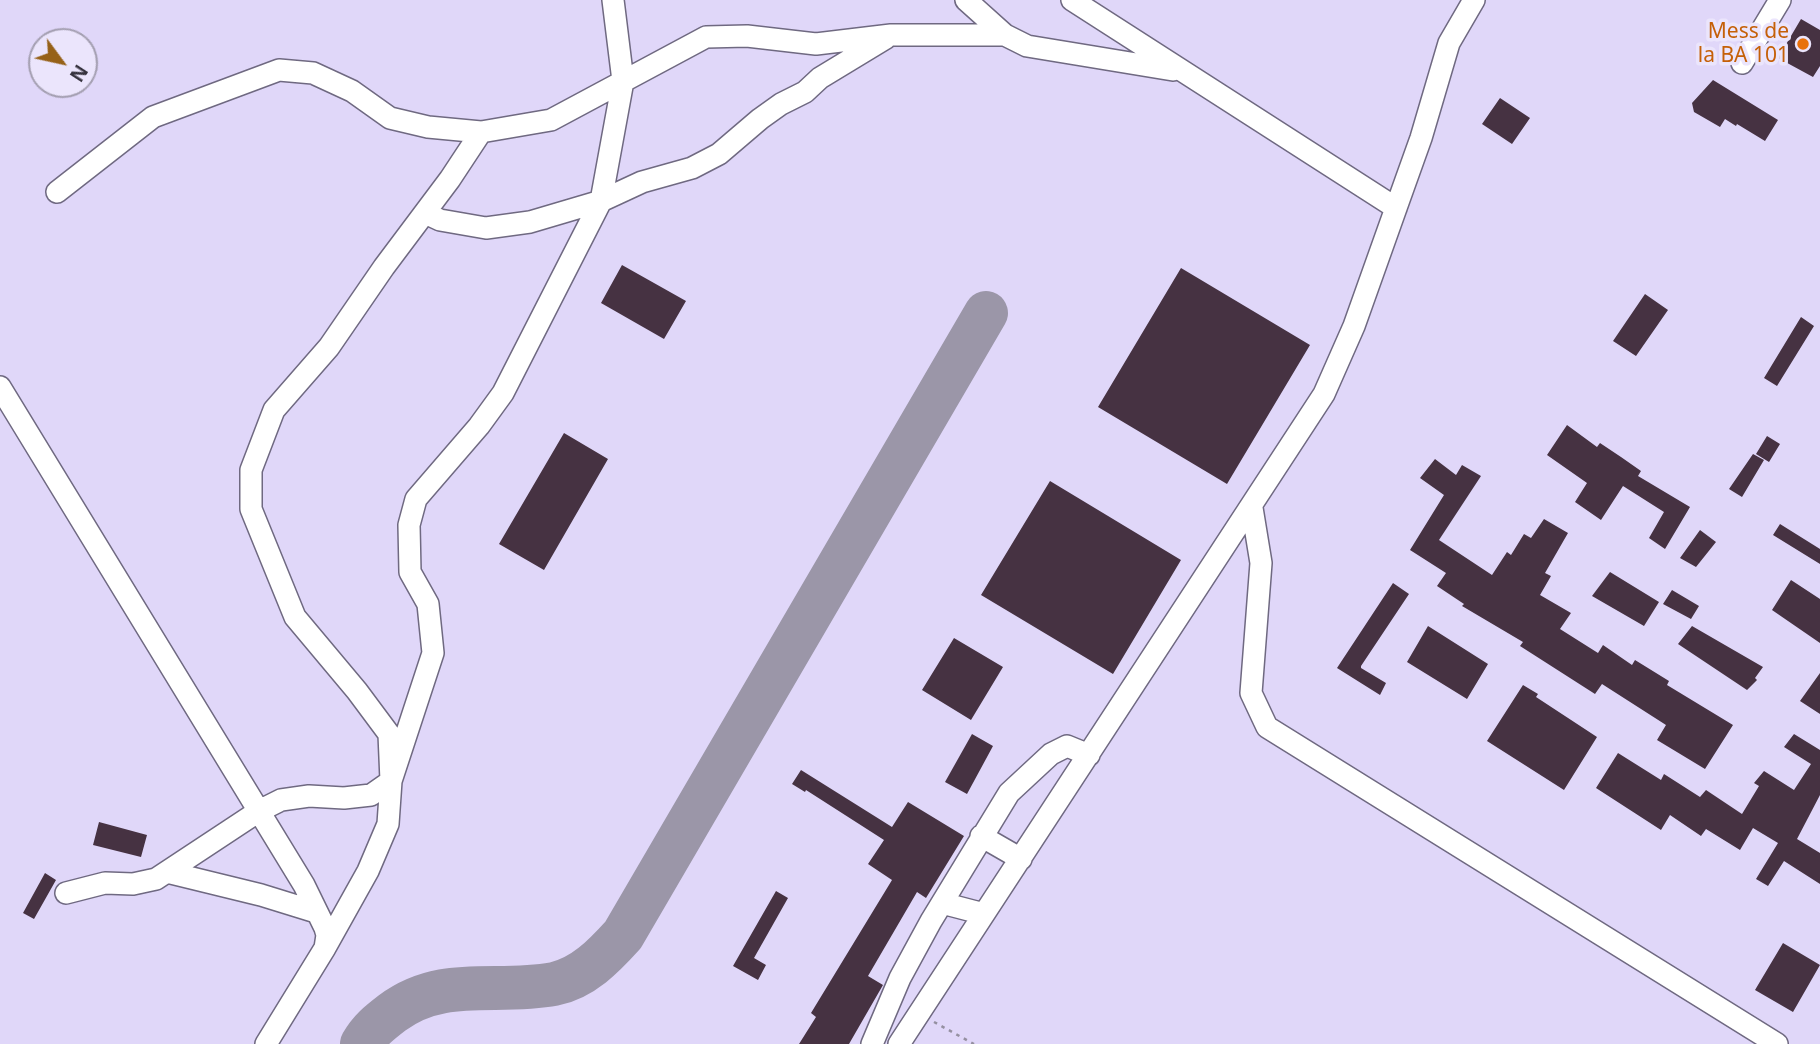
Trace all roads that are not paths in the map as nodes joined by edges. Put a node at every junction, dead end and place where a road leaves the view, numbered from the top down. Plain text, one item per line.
1 (613, 0) edge
2 (966, 0) edge
3 (1072, 0) edge
4 (1474, 0) edge
5 (1780, 0) edge
6 (891, 35) junction
7 (1005, 35) junction
8 (1742, 63) dead end
9 (1184, 72) junction
10 (623, 81) junction
11 (481, 132) junction
12 (57, 192) dead end
13 (601, 201) junction
14 (1396, 208) junction
15 (425, 213) junction
16 (0, 387) edge
17 (1252, 508) junction
18 (1089, 755) junction
19 (391, 781) junction
20 (258, 811) junction
21 (981, 836) junction
22 (1021, 859) junction
23 (167, 872) junction
24 (66, 893) dead end
25 (942, 903) junction
26 (317, 912) junction
27 (984, 914) junction
28 (325, 948) junction
29 (265, 1044) edge
30 (872, 1044) edge
31 (899, 1044) edge
32 (1777, 1044) edge

1 - 10 lane
2 - 7 lane
3 - 9 lane
4 - 14 lane
5 - 8 lane
6 - 7 lane
6 - 10 lane
6 - 13 lane
7 - 9 lane
9 - 14 lane
10 - 11 lane
10 - 13 lane
11 - 12 lane
11 - 15 lane
13 - 15 lane
13 - 19 lane
14 - 17 lane
15 - 19 lane
16 - 20 lane
17 - 18 lane
17 - 32 lane
18 - 21 lane
18 - 22 lane
19 - 20 lane
19 - 28 lane
20 - 23 lane
20 - 26 lane
21 - 22 lane
21 - 25 lane
22 - 27 lane
23 - 24 lane
23 - 26 lane
25 - 27 lane
25 - 30 lane
26 - 28 lane
27 - 31 lane
28 - 29 lane

